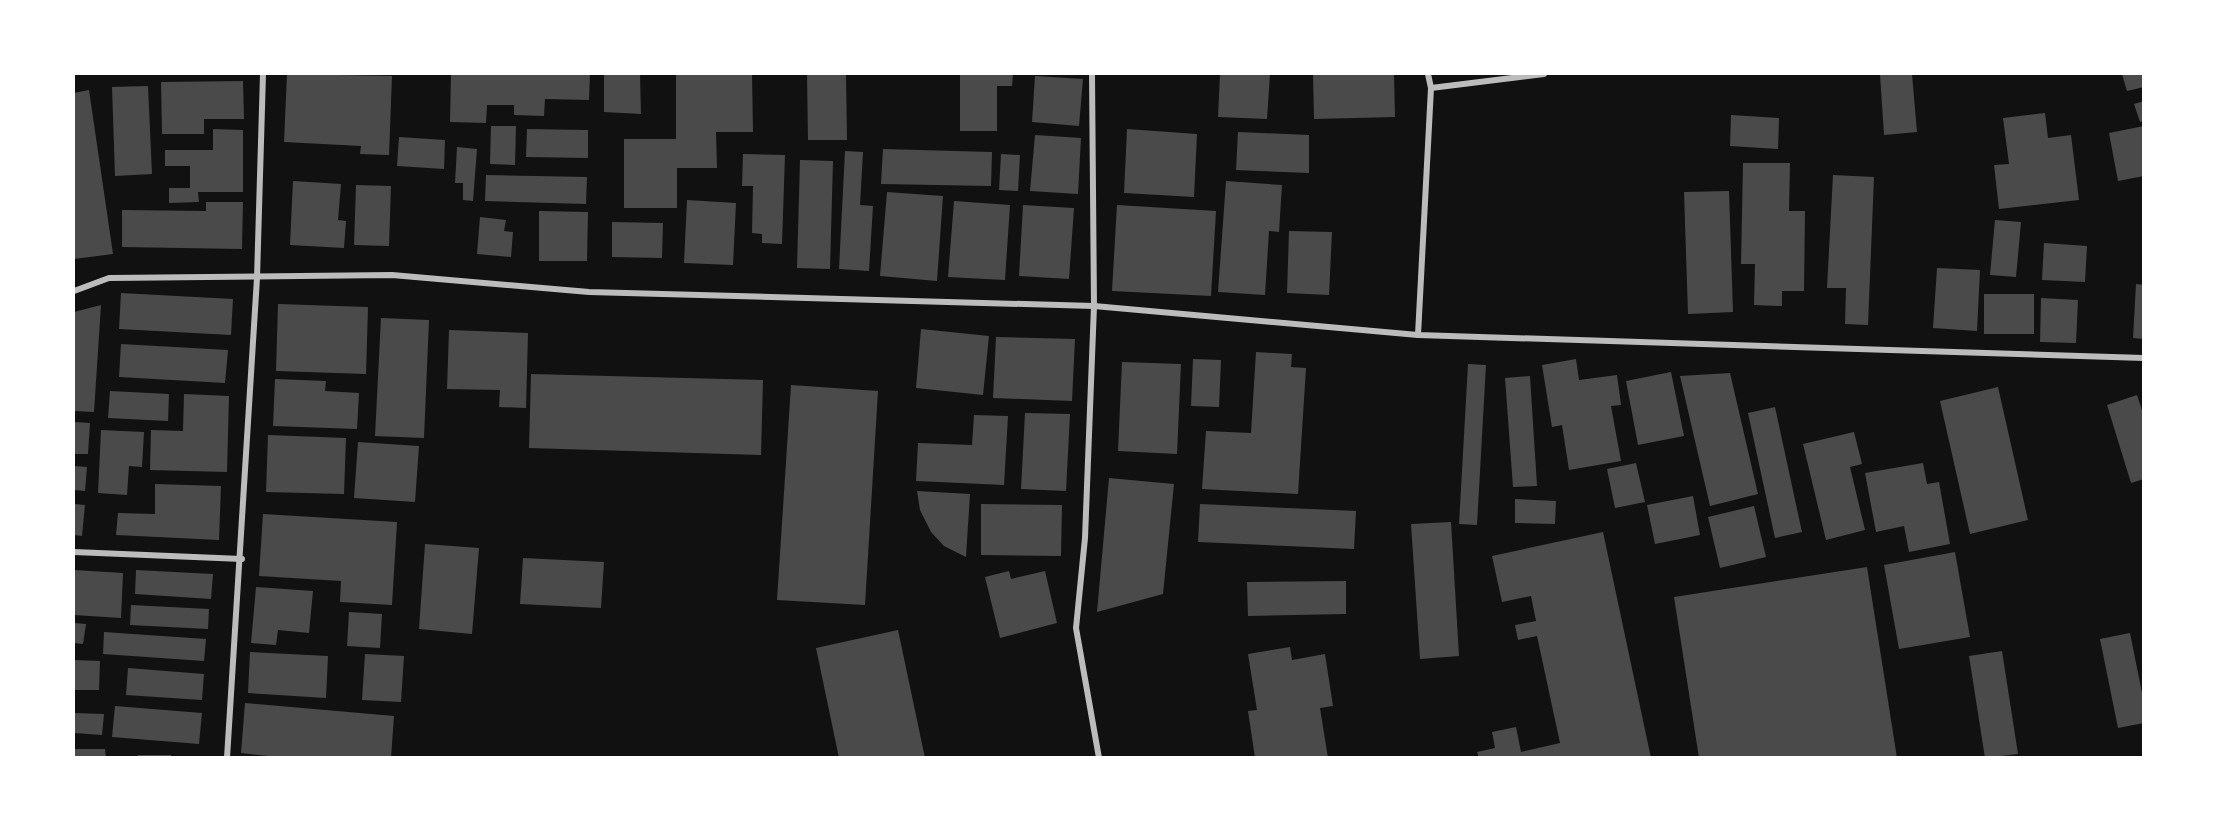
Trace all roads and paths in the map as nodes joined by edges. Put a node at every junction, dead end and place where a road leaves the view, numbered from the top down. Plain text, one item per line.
1 (263, 74) edge
2 (1092, 74) edge
3 (1428, 74) edge
4 (1544, 74) edge
5 (1431, 88) junction
6 (257, 278) junction
7 (74, 291) edge
8 (1094, 306) junction
9 (1418, 335) junction
10 (2144, 358) edge
11 (74, 552) edge
12 (242, 559) junction
13 (227, 758) edge
14 (1099, 758) edge

1 - 6 street
2 - 8 street
3 - 5 street
4 - 5 street
5 - 9 street
6 - 7 street
6 - 8 street
6 - 12 street
8 - 9 street
8 - 14 street
9 - 10 street
11 - 12 street
12 - 13 street

